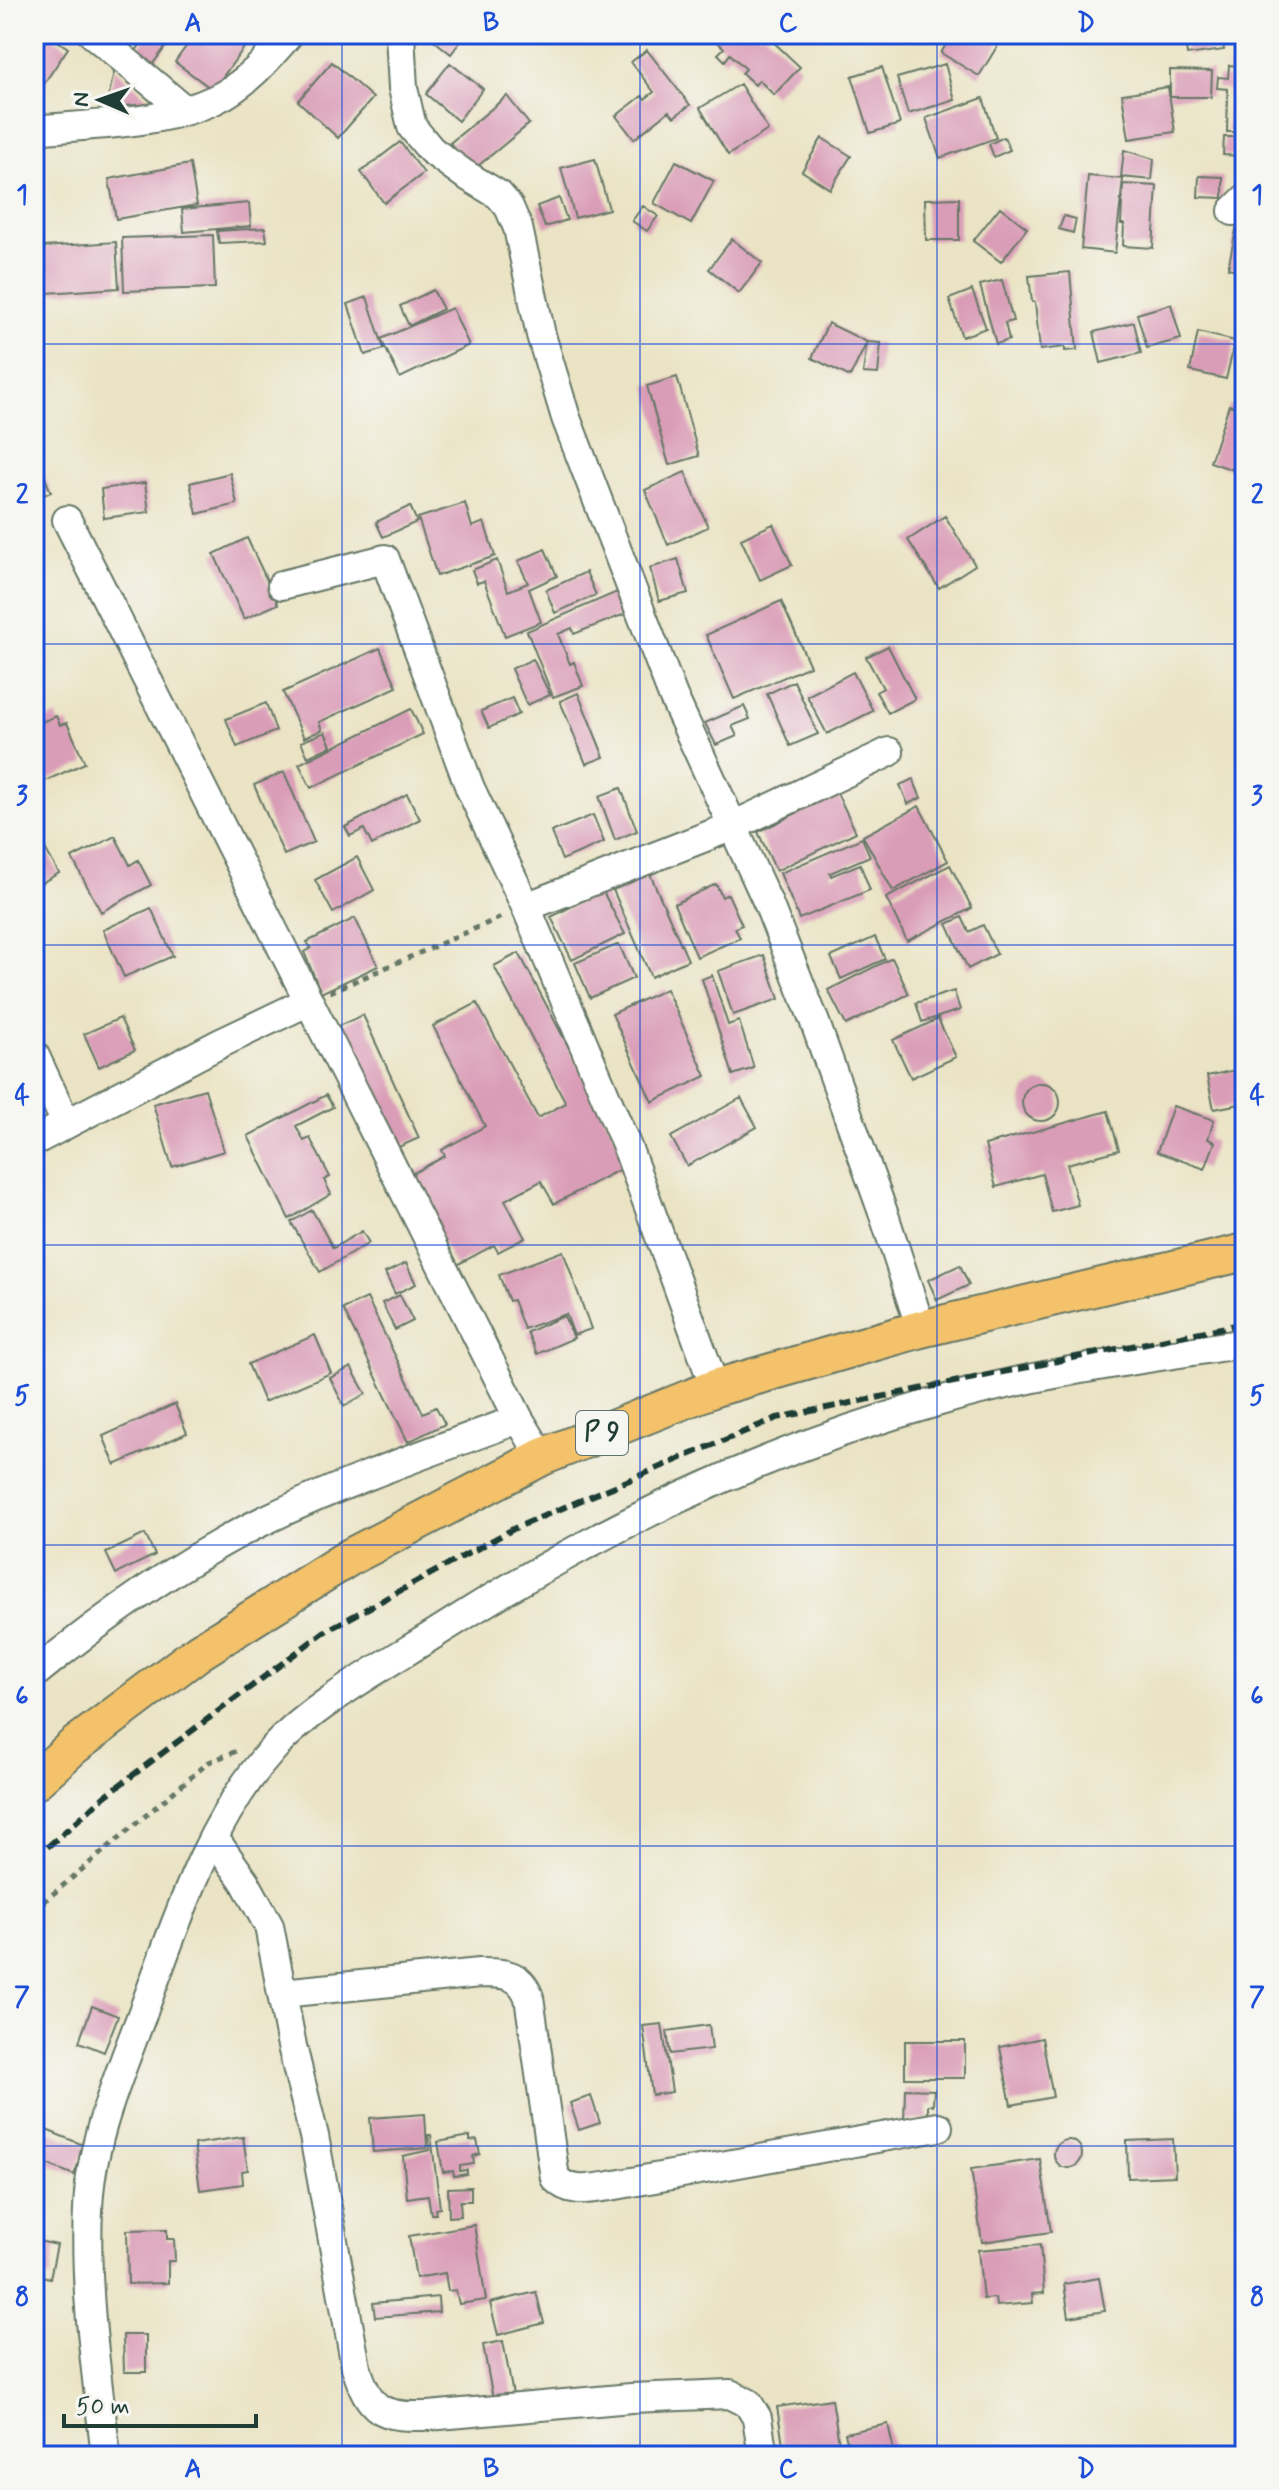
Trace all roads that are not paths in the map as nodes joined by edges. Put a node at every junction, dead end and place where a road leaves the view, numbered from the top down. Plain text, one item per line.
1 (93, 34) edge
2 (289, 34) edge
3 (400, 34) edge
4 (185, 110) junction
5 (34, 130) edge
6 (67, 520) dead end
7 (282, 585) dead end
8 (889, 752) dead end
9 (733, 826) junction
10 (526, 907) junction
11 (307, 1002) junction
12 (34, 1054) edge
13 (66, 1123) junction
14 (34, 1141) edge
15 (1245, 1252) edge
16 (921, 1329) junction
17 (1245, 1343) edge
18 (715, 1388) junction
19 (519, 1419) junction
20 (542, 1457) junction
21 (34, 1674) edge
22 (34, 1782) edge
23 (214, 1838) junction
24 (282, 1993) junction
25 (938, 2127) dead end
26 (106, 2456) edge
27 (763, 2456) edge

1 - 4 street
2 - 4 street
3 - 9 street
4 - 5 street
6 - 11 street
7 - 10 street
8 - 9 street
9 - 10 street
9 - 16 street
10 - 18 street
11 - 13 street
11 - 19 street
12 - 13 street
13 - 14 street
15 - 16 main road, P 9
16 - 18 main road, P 9
17 - 23 street
18 - 20 main road, P 9
19 - 20 street
19 - 21 street
20 - 22 main road, P 9
23 - 24 street
23 - 26 street
24 - 25 street
24 - 27 street

